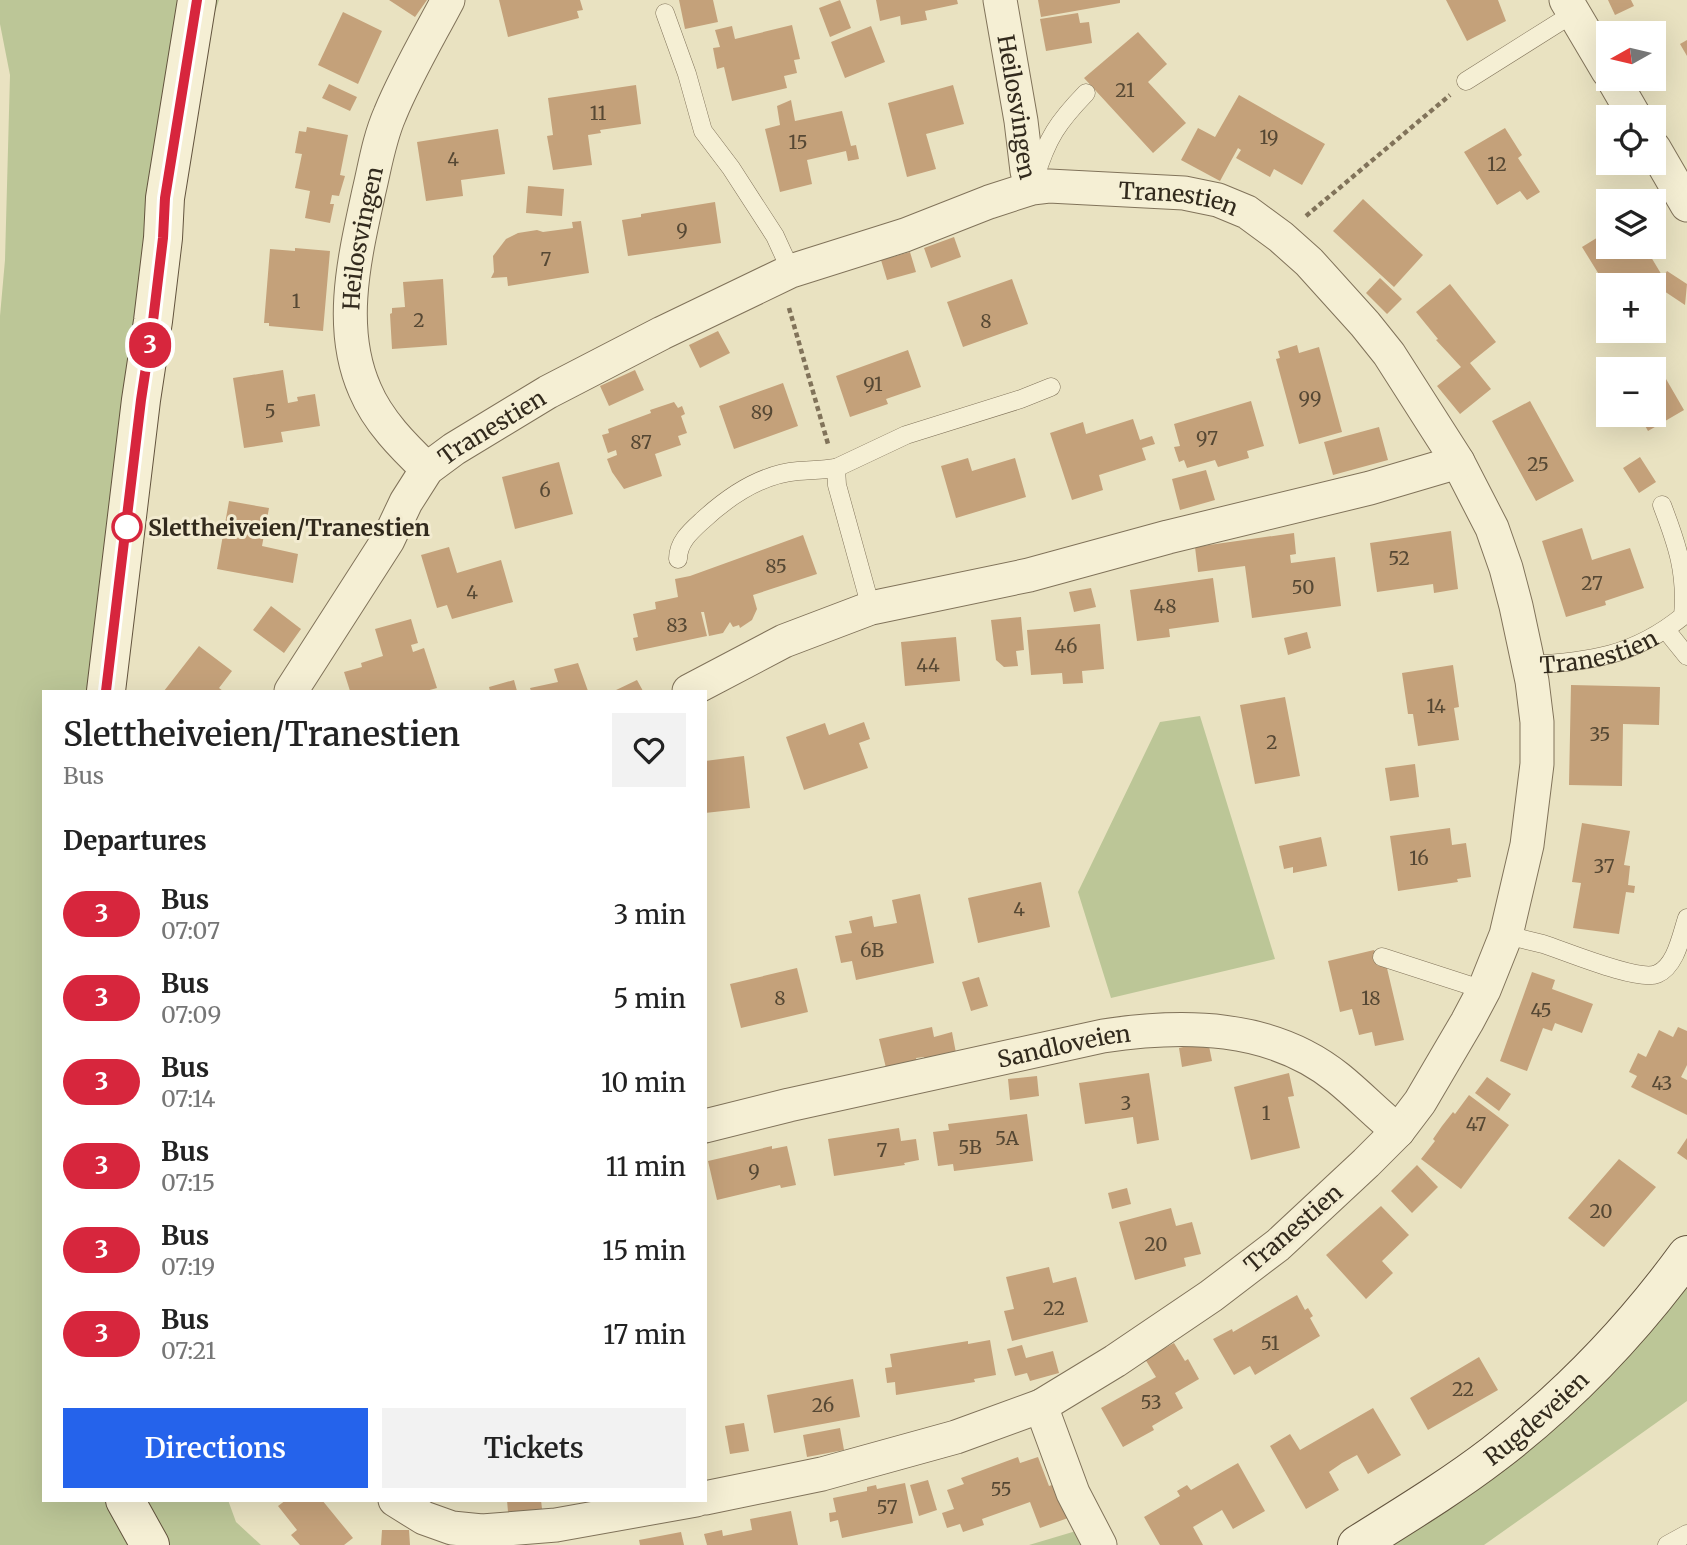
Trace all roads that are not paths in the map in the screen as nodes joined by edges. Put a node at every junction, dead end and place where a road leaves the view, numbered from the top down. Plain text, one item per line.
1 (197, 0) edge
2 (448, 0) edge
3 (999, 0) edge
4 (1570, 7) edge
5 (665, 13) dead end
6 (1596, 51) edge
7 (1466, 81) road end
8 (1086, 93) dead end
9 (1666, 169) edge
10 (1032, 188) junction
11 (1687, 205) edge
12 (791, 271) junction
13 (1051, 387) dead end
14 (1458, 462) junction
15 (836, 468) junction
16 (427, 469) junction
17 (1662, 505) dead end
18 (678, 559) dead end
19 (871, 608) junction
20 (1666, 630) junction
21 (1687, 656) edge
22 (1528, 665) junction
23 (106, 690) edge
24 (292, 690) edge
25 (692, 690) edge
26 (1687, 918) edge
27 (1506, 935) junction
28 (1382, 957) dead end
29 (1484, 990) junction
30 (707, 1126) edge
31 (1398, 1131) junction
32 (1681, 1272) edge
33 (1041, 1405) junction
34 (707, 1498) edge
35 (126, 1502) edge
36 (398, 1502) edge
37 (685, 1502) edge
38 (1687, 1534) edge
39 (150, 1545) edge
40 (1100, 1545) edge
41 (1357, 1545) edge
42 (1667, 1545) edge

1 - 23 street
2 - 16 street, Heilosvingen
3 - 10 street, Heilosvingen
4 - 6 street
4 - 7 lane
5 - 12 lane
8 - 10 lane, Heilosvingen
9 - 11 street
10 - 12 street, Tranestien
10 - 14 street, Tranestien
12 - 16 street, Tranestien
13 - 15 lane
14 - 19 street
14 - 22 street, Tranestien
15 - 18 lane
15 - 19 lane
16 - 24 street, Tranestien
17 - 20 lane, Tranestien
19 - 25 street
20 - 21 lane, Tranestien
20 - 22 lane, Tranestien
22 - 27 street, Tranestien
26 - 27 lane
27 - 29 street, Tranestien
28 - 29 lane
29 - 31 street, Tranestien
30 - 31 street, Sandloveien
31 - 33 street, Tranestien
32 - 41 street, Rugdeveien
33 - 34 street, Tranestien
33 - 40 street
35 - 39 street
36 - 37 street
38 - 42 lane

